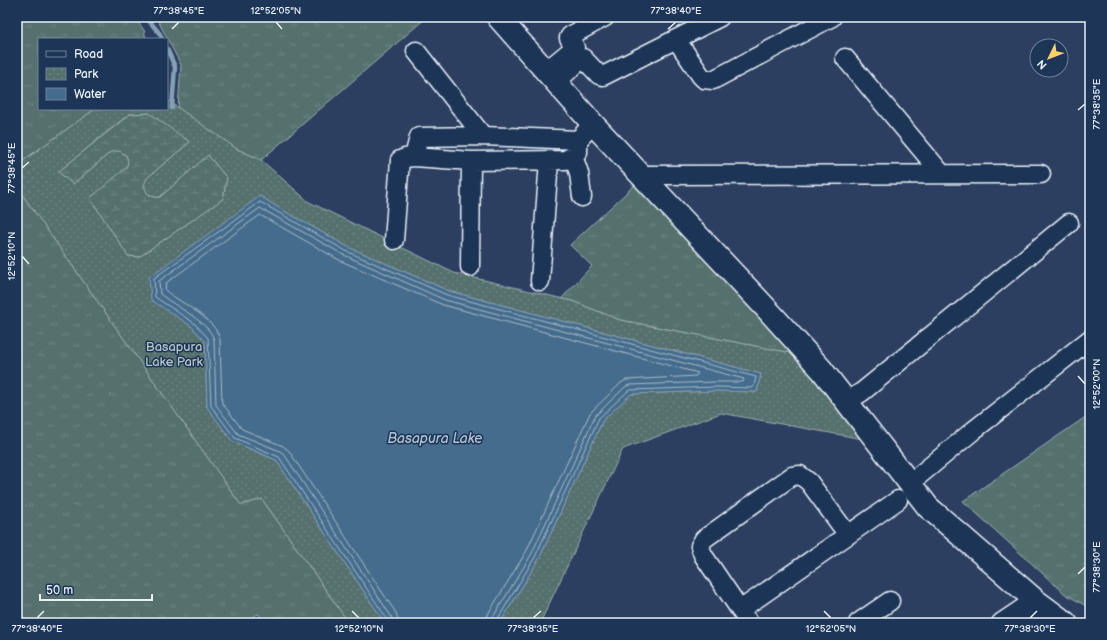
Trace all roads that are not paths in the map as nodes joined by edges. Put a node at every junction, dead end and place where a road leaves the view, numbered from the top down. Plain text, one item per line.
1 (605, 17) edge
2 (720, 17) edge
3 (832, 17) edge
4 (507, 20) edge
5 (676, 39) junction
6 (416, 52) dead end
7 (579, 53) junction
8 (845, 58) dead end
9 (551, 76) junction
10 (593, 124) junction
11 (483, 136) junction
12 (576, 148) junction
13 (414, 157) junction
14 (471, 161) junction
15 (549, 161) junction
16 (942, 174) junction
17 (1041, 174) dead end
18 (642, 176) junction
19 (582, 197) dead end
20 (1069, 223) dead end
21 (394, 240) dead end
22 (470, 267) dead end
23 (540, 281) dead end
24 (1090, 339) edge
25 (846, 402) junction
26 (904, 492) junction
27 (848, 535) junction
28 (890, 601) dead end
29 (1040, 604) junction
30 (745, 616) edge
31 (858, 623) edge
32 (1001, 623) edge
33 (1024, 623) edge
34 (1066, 623) edge

1 - 7 street
2 - 5 street
3 - 5 street
4 - 9 street
5 - 7 street
6 - 11 street
7 - 9 street
8 - 16 street
9 - 10 street
10 - 12 street
10 - 18 street
11 - 12 street
11 - 13 street
12 - 15 street
12 - 19 street
13 - 14 street
13 - 21 street
14 - 15 street
14 - 22 street
15 - 23 street
16 - 17 street
16 - 18 street
18 - 25 street
20 - 25 street
24 - 26 street
25 - 26 street
26 - 27 street
26 - 29 street
27 - 30 street
27 - 30 street
28 - 31 street
29 - 32 street
29 - 33 street
29 - 34 street

